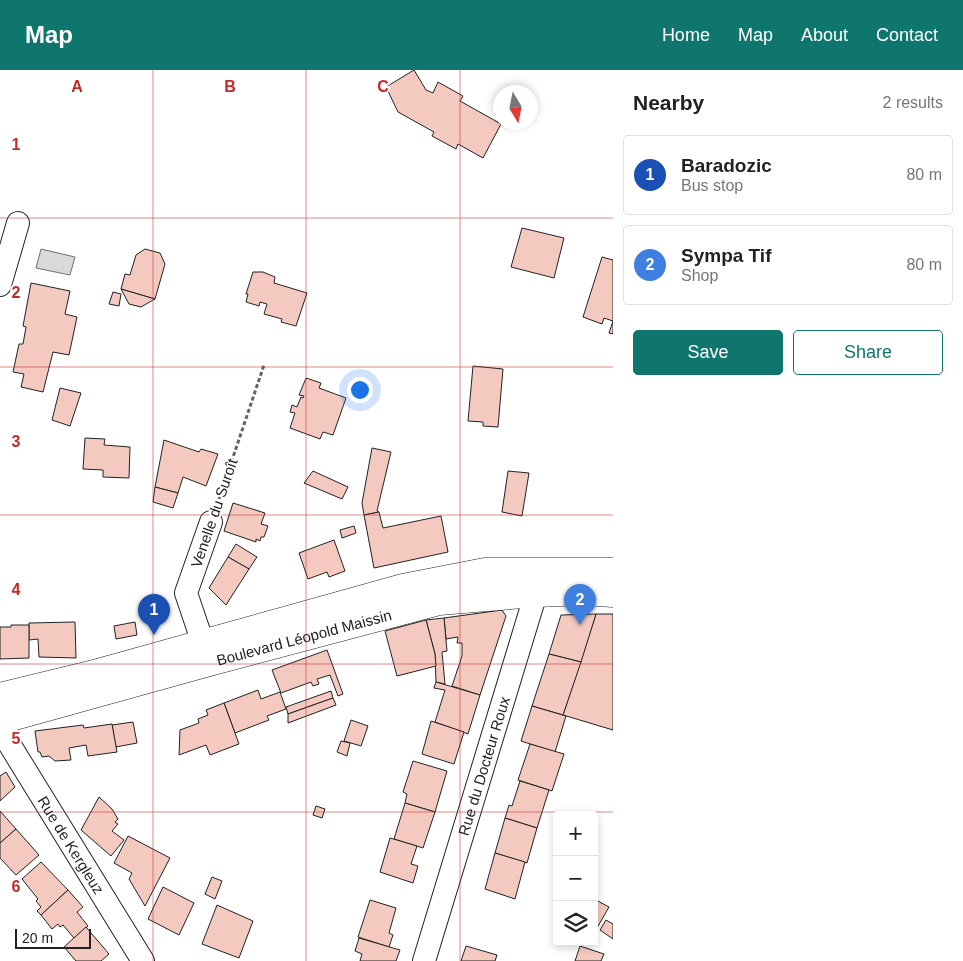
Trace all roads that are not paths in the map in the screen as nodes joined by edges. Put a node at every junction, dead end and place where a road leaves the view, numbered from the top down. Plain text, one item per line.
1 (18, 223) dead end
2 (0, 285) edge
3 (211, 522) road end
4 (613, 572) edge
5 (538, 582) junction
6 (613, 593) edge
7 (206, 652) junction
8 (0, 698) edge
9 (0, 720) edge
10 (0, 729) edge
11 (143, 961) edge
12 (424, 961) edge

1 - 2 street
3 - 7 street, Venelle du Suroît
4 - 5 street, Boulevard Léopold Maissin
5 - 6 street, Boulevard Léopold Maissin
5 - 7 street, Boulevard Léopold Maissin
5 - 12 street, Rue du Docteur Roux
7 - 8 street, Boulevard Léopold Maissin
7 - 9 street, Boulevard Léopold Maissin
10 - 11 street, Rue de Kergleuz

